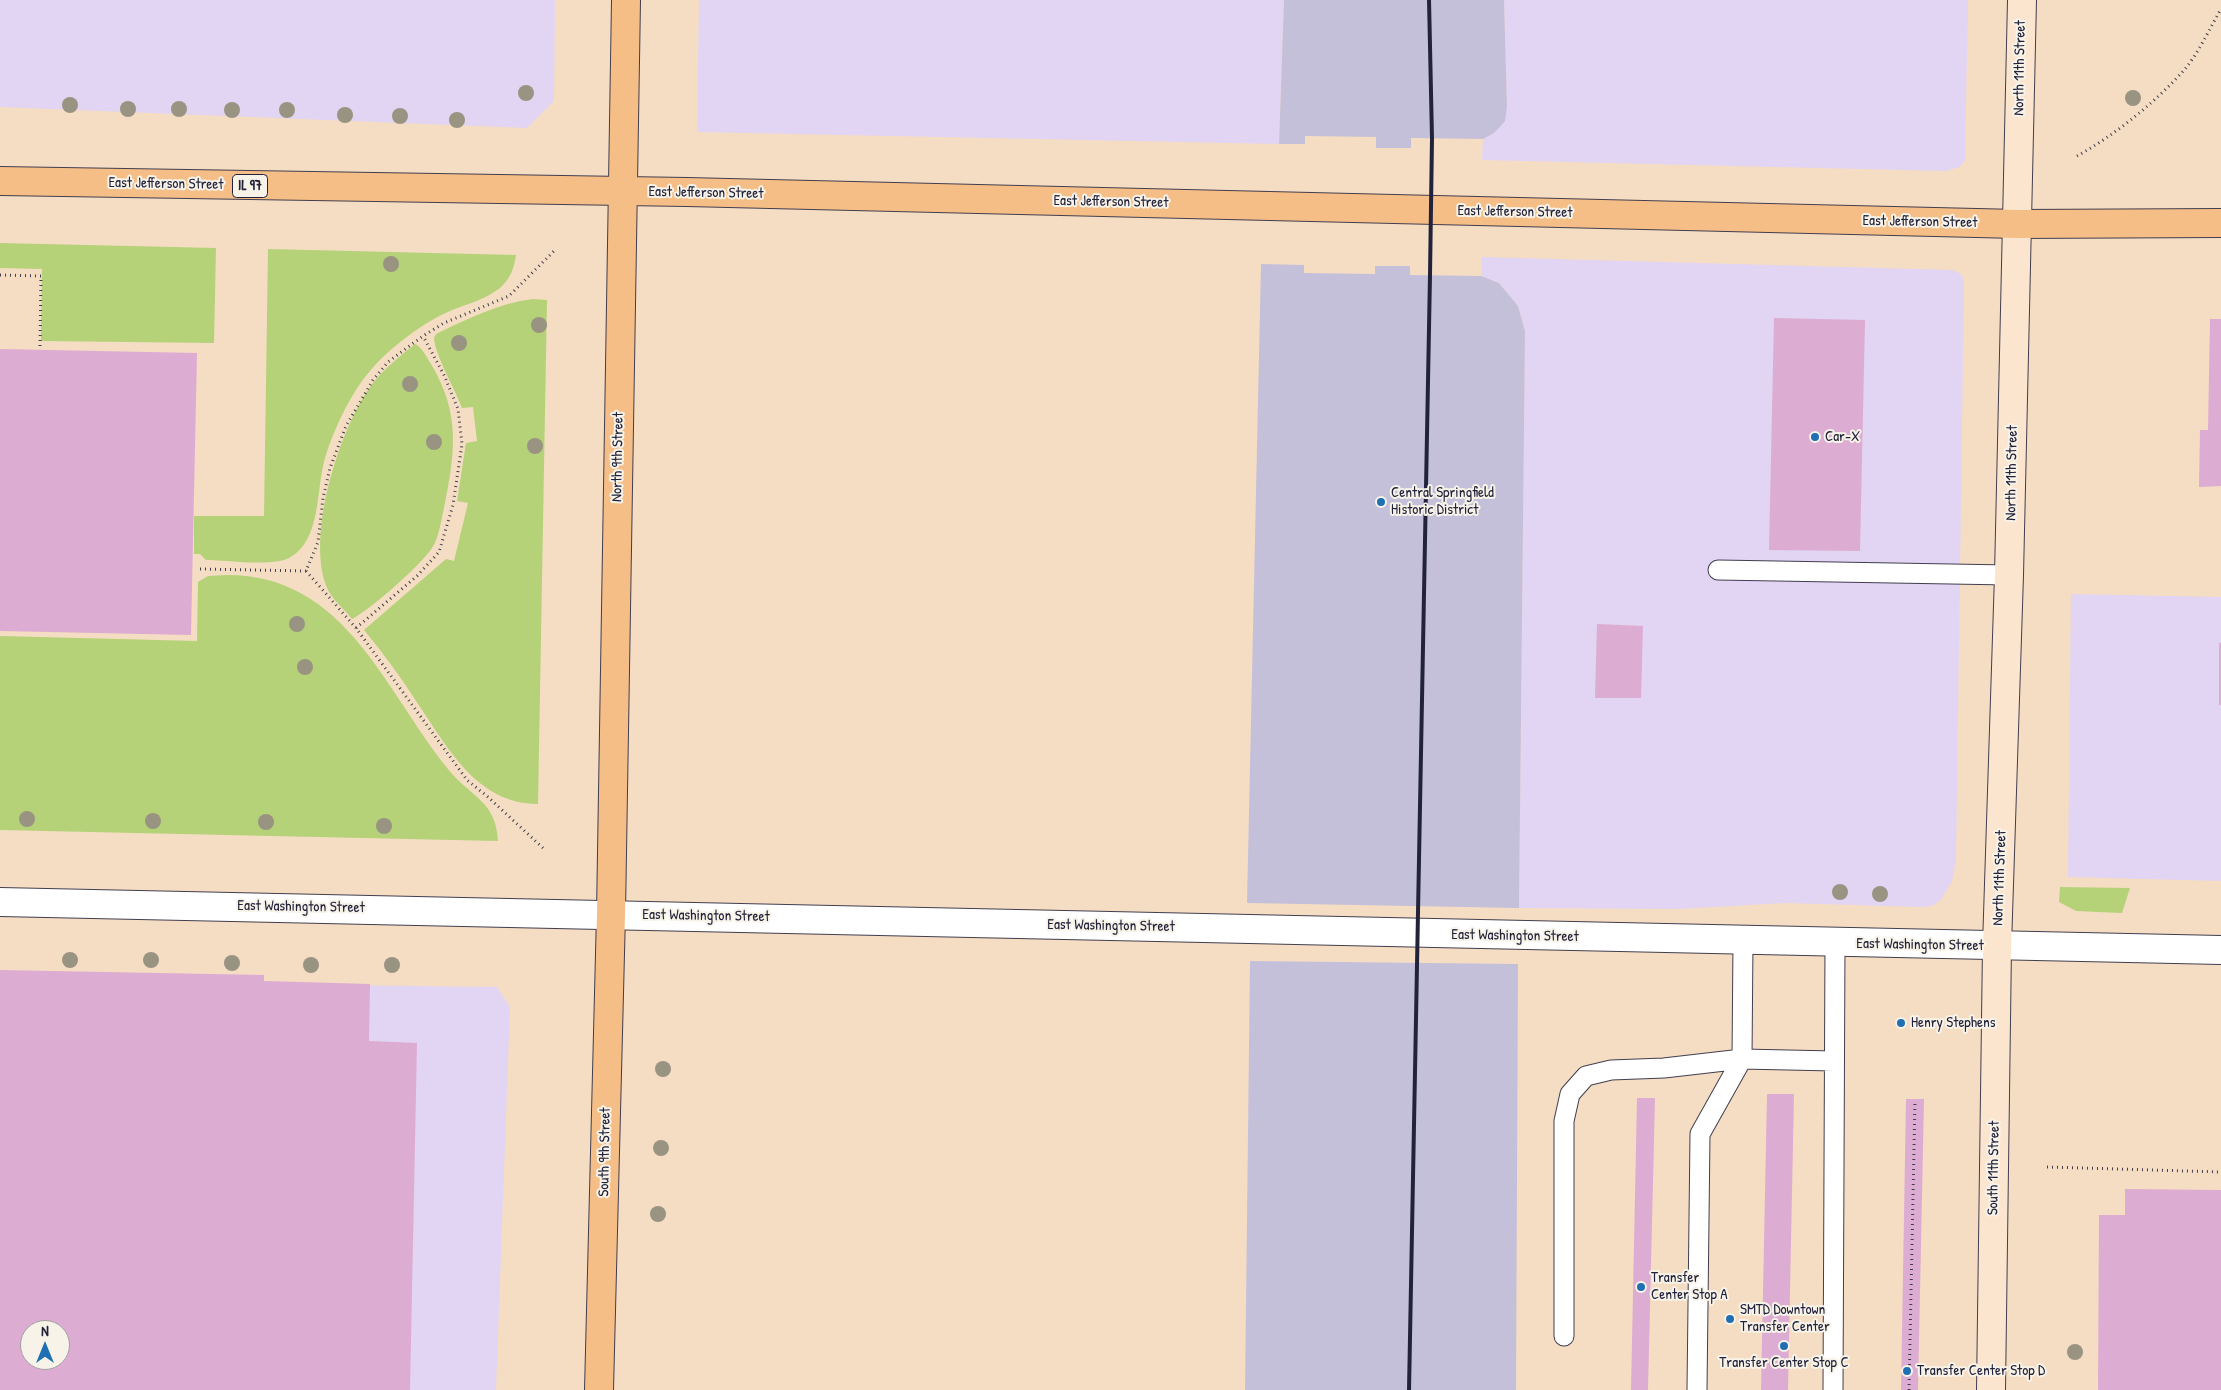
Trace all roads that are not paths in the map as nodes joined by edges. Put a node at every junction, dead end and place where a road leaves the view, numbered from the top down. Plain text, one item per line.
1 (626, 0) edge
2 (2022, 0) edge
3 (0, 180) edge
4 (623, 191) junction
5 (2221, 223) edge
6 (2018, 224) junction
7 (1718, 570) dead end
8 (2009, 575) junction
9 (0, 902) edge
10 (611, 914) junction
11 (1743, 941) junction
12 (1835, 943) junction
13 (1997, 946) junction
14 (2221, 950) edge
15 (1742, 1059) junction
16 (1834, 1061) junction
17 (1564, 1336) dead end
18 (600, 1390) edge
19 (1697, 1390) edge
20 (1833, 1390) edge
21 (1991, 1390) edge

1 - 4 main road, North 9th Street
2 - 6 street, North 11th Street
3 - 4 main road, East Jefferson Street / IL 97
4 - 6 main road, East Jefferson Street
4 - 10 main road, North 9th Street
5 - 6 main road, East Jefferson Street
6 - 8 street, North 11th Street
7 - 8 lane
8 - 13 street, North 11th Street
9 - 10 street, East Washington Street
10 - 11 street, East Washington Street
10 - 18 main road, South 9th Street
11 - 12 street, East Washington Street
11 - 15 lane
12 - 13 street, East Washington Street
12 - 16 lane
13 - 14 street, East Washington Street
13 - 21 street, South 11th Street
15 - 16 lane
15 - 17 lane
15 - 19 lane
16 - 20 lane

